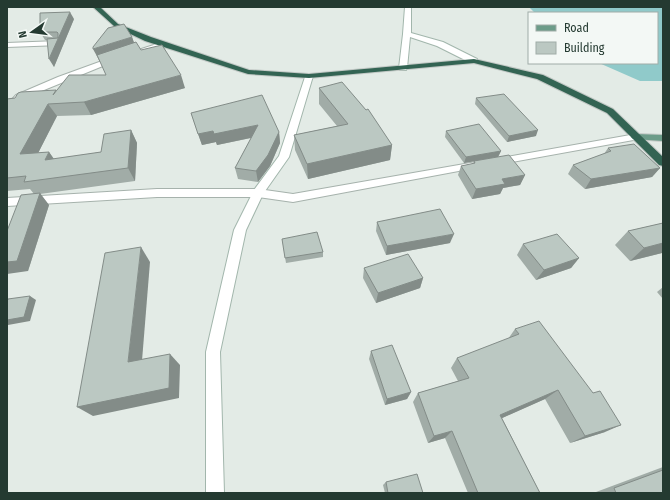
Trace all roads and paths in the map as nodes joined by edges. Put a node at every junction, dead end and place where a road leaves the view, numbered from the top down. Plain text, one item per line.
1 (96, 7) edge
2 (408, 7) edge
3 (408, 34) junction
4 (58, 43) edge
5 (163, 44) junction
6 (7, 45) edge
7 (474, 61) junction
8 (403, 68) junction
9 (309, 76) junction
10 (7, 111) edge
11 (636, 136) junction
12 (663, 138) edge
13 (663, 163) edge
14 (258, 193) junction
15 (7, 202) edge
16 (215, 493) edge

1 - 5 highway
2 - 3 street
3 - 7 street
3 - 8 street
4 - 6 street
5 - 9 highway
5 - 10 street
7 - 8 highway
7 - 11 highway
8 - 9 highway
9 - 14 street
11 - 12 main road
11 - 13 highway
11 - 14 street
14 - 15 street
14 - 16 street

